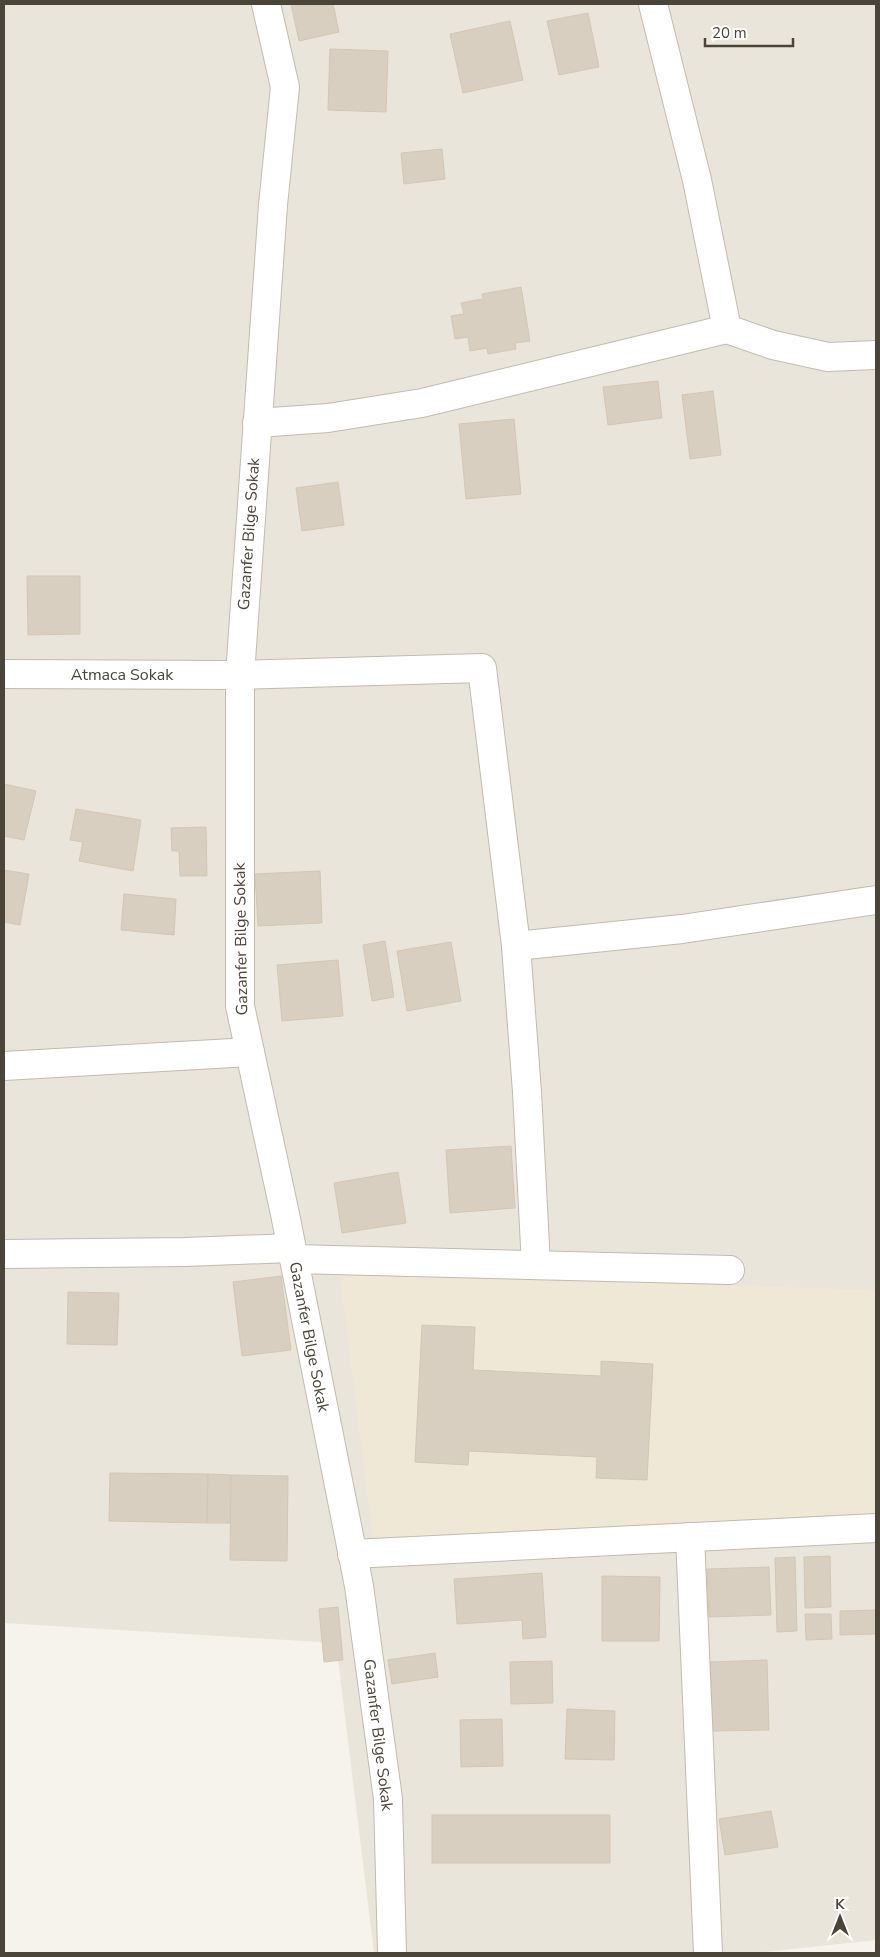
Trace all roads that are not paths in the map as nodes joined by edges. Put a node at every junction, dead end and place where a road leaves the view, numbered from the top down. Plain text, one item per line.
1 (266, 4) edge
2 (653, 4) edge
3 (728, 329) junction
4 (876, 355) edge
5 (257, 423) junction
6 (4, 674) edge
7 (240, 675) junction
8 (876, 900) edge
9 (516, 946) junction
10 (250, 1052) junction
11 (4, 1066) edge
12 (4, 1254) edge
13 (292, 1254) junction
14 (536, 1265) junction
15 (730, 1270) dead end
16 (876, 1528) edge
17 (690, 1537) junction
18 (352, 1554) junction
19 (392, 1953) edge
20 (708, 1953) edge

1 - 5 street, Gazanfer Bilge Sokak
2 - 3 street
3 - 4 street
3 - 5 street
5 - 7 street, Gazanfer Bilge Sokak
6 - 7 street, Atmaca Sokak
7 - 9 street, Atmaca Sokak
7 - 10 street, Gazanfer Bilge Sokak
8 - 9 street
9 - 14 street
10 - 11 street
10 - 13 street, Gazanfer Bilge Sokak
12 - 13 street
13 - 14 street
13 - 18 street, Gazanfer Bilge Sokak
14 - 15 street
16 - 17 street
17 - 18 street
17 - 20 street
18 - 19 street, Gazanfer Bilge Sokak

